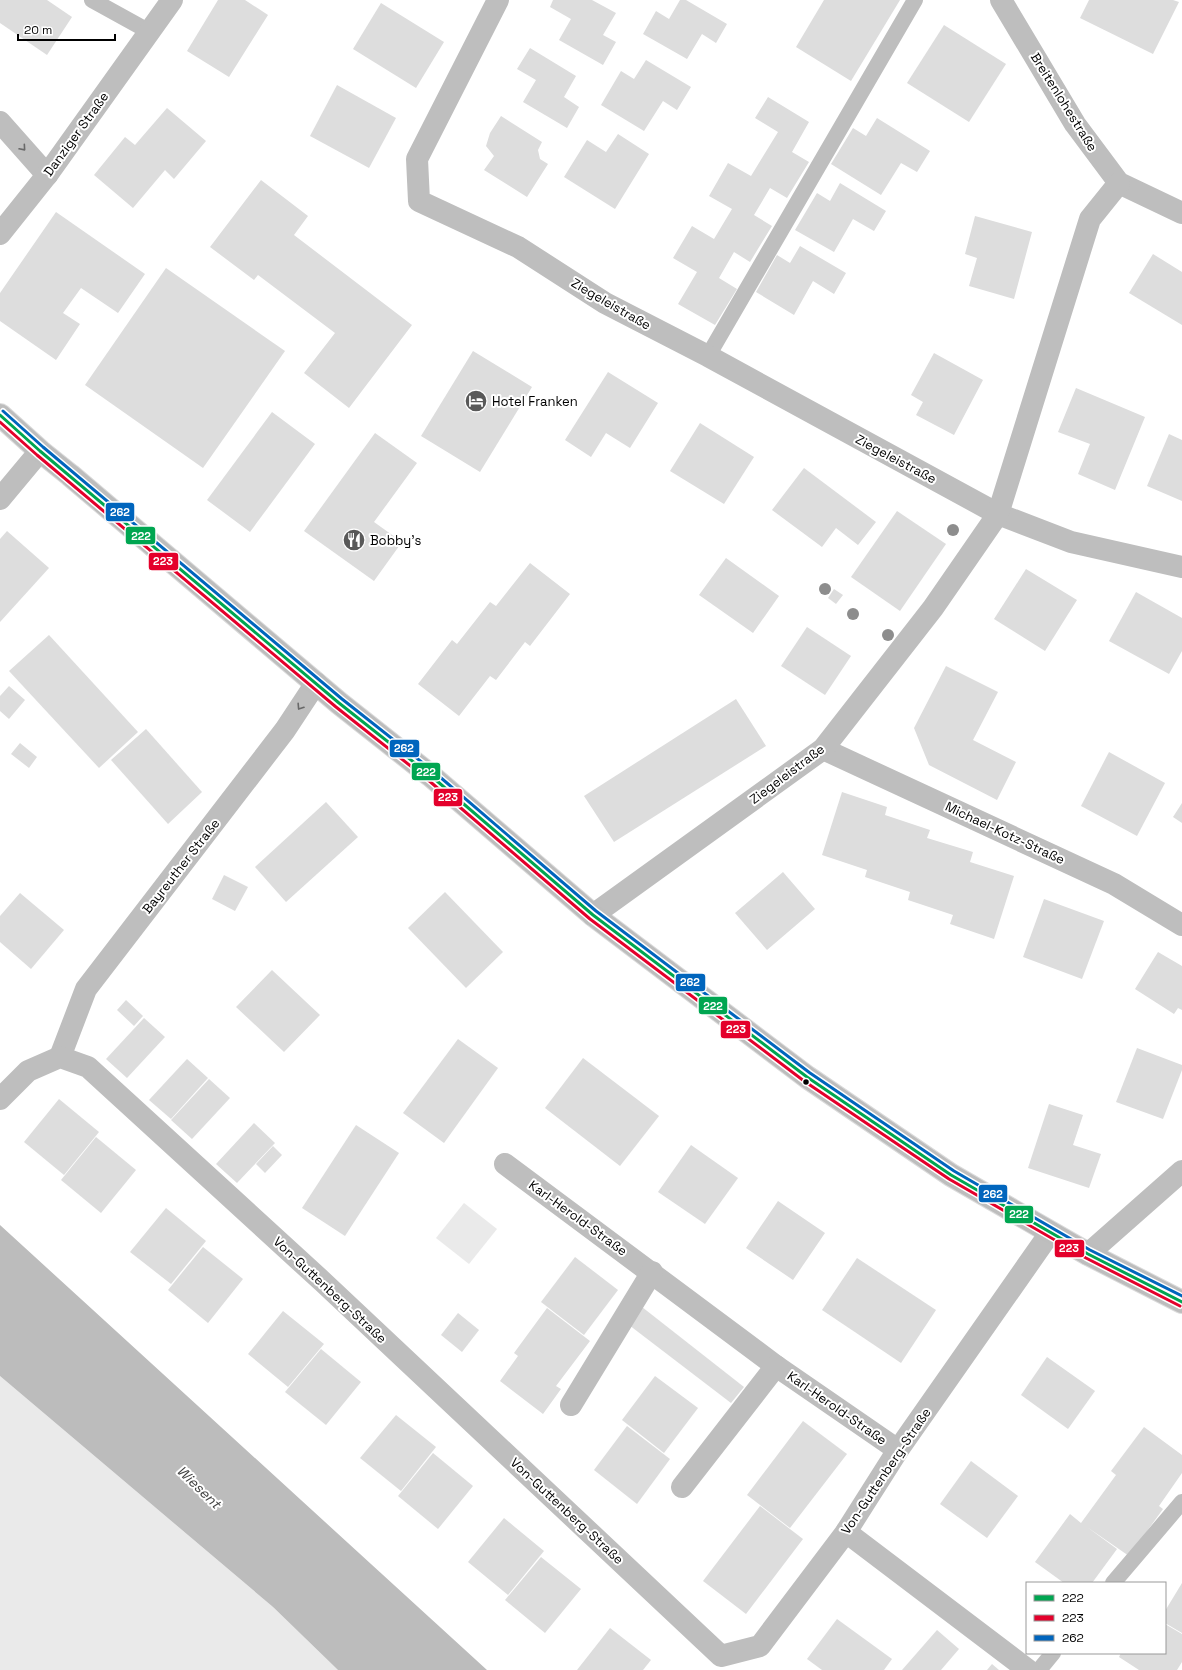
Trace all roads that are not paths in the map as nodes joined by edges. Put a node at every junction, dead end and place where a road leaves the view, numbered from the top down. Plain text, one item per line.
1 (92, 0) edge
2 (172, 0) edge
3 (498, 0) edge
4 (915, 0) edge
5 (1001, 0) edge
6 (150, 32) junction
7 (0, 122) edge
8 (47, 175) junction
9 (1119, 184) junction
10 (1182, 213) edge
11 (0, 234) edge
12 (708, 356) junction
13 (0, 415) edge
14 (40, 451) junction
15 (0, 499) edge
16 (998, 514) junction
17 (1182, 567) edge
18 (316, 683) junction
19 (824, 749) junction
20 (593, 915) junction
21 (1182, 925) edge
22 (60, 1057) junction
23 (0, 1099) edge
24 (505, 1164) dead end
25 (1182, 1171) edge
26 (1050, 1233) junction
27 (1088, 1254) junction
28 (652, 1272) junction
29 (1182, 1302) edge
30 (776, 1366) junction
31 (571, 1405) dead end
32 (898, 1450) junction
33 (682, 1487) dead end
34 (1182, 1502) edge
35 (846, 1532) junction
36 (1114, 1582) edge
37 (1052, 1654) edge
38 (1028, 1670) edge
39 (1039, 1670) edge

1 - 6 lane
2 - 6 street, Danziger Straße
3 - 12 street, Ziegeleistraße
4 - 12 lane
5 - 9 street, Breitenlohestraße
6 - 8 street, Danziger Straße
7 -> 8 street
8 - 11 street, Danziger Straße
9 - 10 street, Breitenlohestraße
9 - 16 street, Ziegeleistraße
12 - 16 street, Ziegeleistraße
13 - 14 main road
14 - 15 street
14 - 18 main road
16 - 17 street
16 - 19 street, Ziegeleistraße
18 - 20 main road
18 -> 22 street, Bayreuther Straße
19 - 20 street, Ziegeleistraße
19 - 21 street, Michael-Kotz-Straße
20 - 26 main road
22 - 23 street
22 - 35 street, Von-Guttenberg-Straße
24 - 28 street, Karl-Herold-Straße
25 - 27 street
26 - 27 main road
26 - 32 street, Von-Guttenberg-Straße
27 - 29 main road
28 - 30 street, Karl-Herold-Straße
28 - 31 street
30 - 32 street, Karl-Herold-Straße
30 - 33 street, Karl-Herold-Straße
32 - 35 street, Von-Guttenberg-Straße
34 - 36 lane
35 - 38 street
37 - 39 lane

